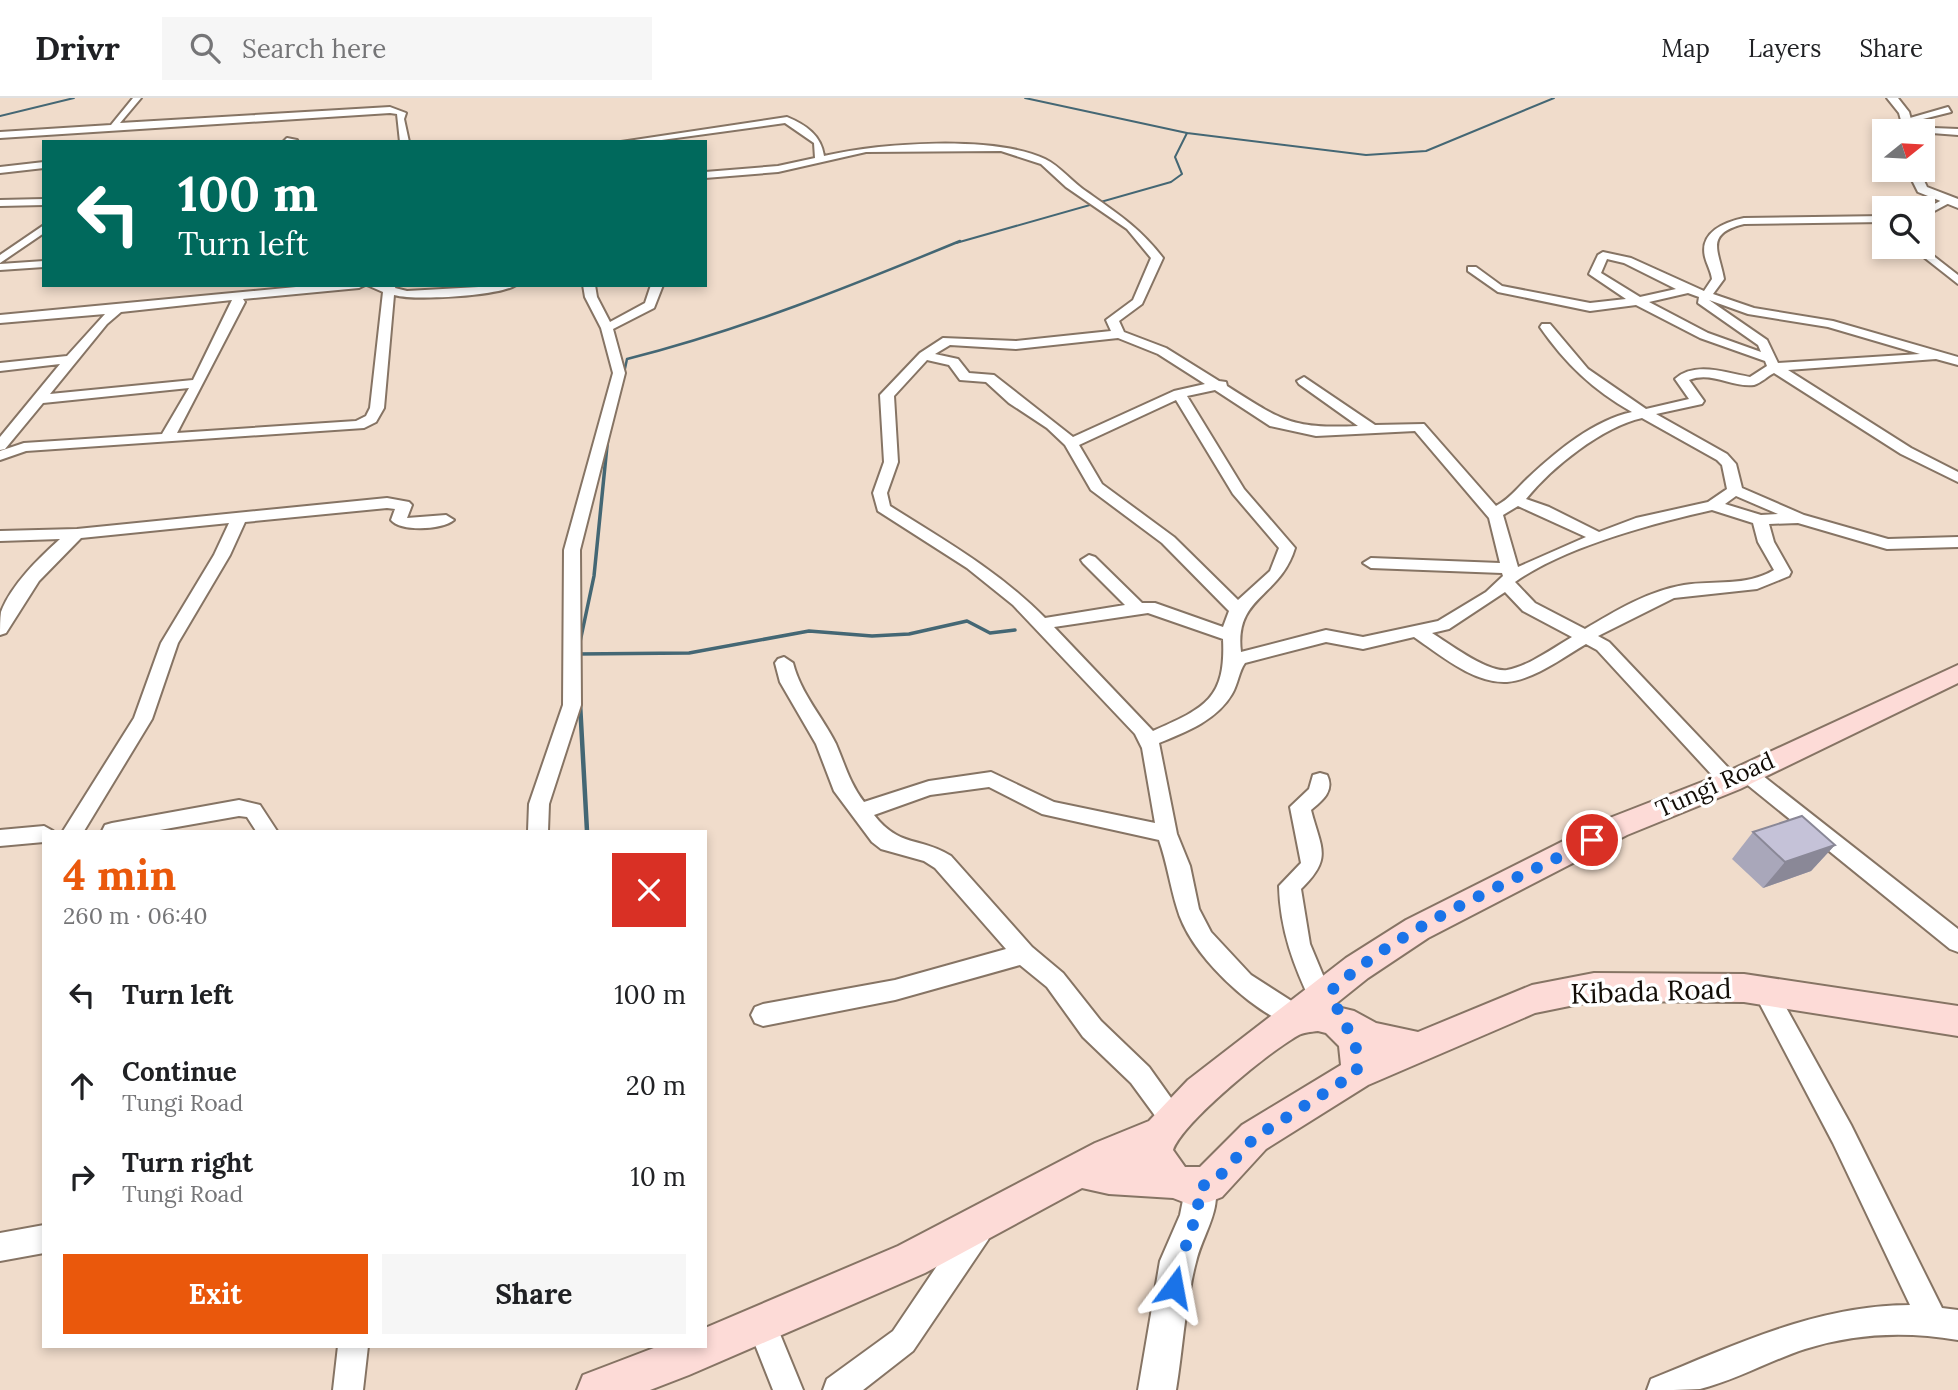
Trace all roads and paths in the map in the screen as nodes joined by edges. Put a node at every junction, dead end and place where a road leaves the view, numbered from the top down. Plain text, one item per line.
1 (137, 98) edge
2 (1892, 98) edge
3 (1948, 110) dead end
4 (400, 112) joint
5 (1904, 119) edge
6 (1927, 119) edge
7 (125, 128) junction
8 (1936, 130) edge
9 (1958, 132) edge
10 (0, 135) edge
11 (405, 140) edge
12 (640, 140) edge
13 (820, 158) junction
14 (42, 165) edge
15 (0, 170) edge
16 (708, 178) edge
17 (1919, 182) edge
18 (42, 202) edge
19 (0, 203) edge
20 (1953, 203) edge
21 (1935, 210) edge
22 (1872, 219) edge
23 (42, 229) edge
24 (1931, 259) edge
25 (0, 260) edge
26 (42, 264) edge
27 (0, 267) edge
28 (1472, 269) dead end
29 (1958, 281) edge
30 (319, 287) edge
31 (495, 287) edge
32 (589, 287) edge
33 (656, 287) edge
34 (389, 288) edge
35 (1688, 290) junction
36 (235, 296) junction
37 (1704, 296) junction
38 (1638, 301) junction
39 (118, 309) junction
40 (0, 319) edge
41 (1546, 327) dead end
42 (607, 328) junction
43 (1119, 334) junction
44 (924, 356) junction
45 (71, 359) junction
46 (1947, 359) edge
47 (1773, 363) junction
48 (0, 368) edge
49 (1958, 374) edge
50 (1304, 381) dead end
51 (198, 383) junction
52 (1221, 386) junction
53 (1179, 394) junction
54 (38, 399) junction
55 (1643, 414) junction
56 (1372, 429) junction
57 (167, 437) junction
58 (1071, 443) junction
59 (0, 446) edge
60 (0, 456) edge
61 (1958, 478) edge
62 (1735, 490) junction
63 (1517, 501) junction
64 (1713, 505) junction
65 (1495, 513) junction
66 (239, 517) junction
67 (1799, 518) junction
68 (446, 520) dead end
69 (1760, 520) junction
70 (77, 534) junction
71 (0, 536) edge
72 (1597, 537) junction
73 (1958, 542) edge
74 (1088, 560) dead end
75 (1371, 563) dead end
76 (1509, 576) junction
77 (1137, 607) junction
78 (1239, 611) junction
79 (1041, 624) junction
80 (0, 629) edge
81 (1418, 632) junction
82 (1231, 636) junction
83 (1590, 636) junction
84 (784, 663) dead end
85 (1234, 663) junction
86 (1958, 673) edge
87 (1149, 740) junction
88 (1738, 778) junction
89 (1320, 780) dead end
90 (862, 810) junction
91 (75, 830) edge
92 (118, 830) edge
93 (266, 830) edge
94 (538, 830) edge
95 (42, 834) edge
96 (1167, 834) junction
97 (0, 838) edge
98 (1958, 942) edge
99 (1024, 954) junction
100 (1765, 990) junction
101 (1310, 1007) junction
102 (762, 1015) dead end
103 (1958, 1021) edge
104 (1344, 1025) junction
105 (1419, 1046) junction
106 (1356, 1073) junction
107 (1166, 1126) junction
108 (1082, 1170) junction
109 (1187, 1184) junction
110 (981, 1226) junction
111 (42, 1239) edge
112 (0, 1247) edge
113 (1945, 1322) edge
114 (763, 1327) junction
115 (352, 1348) edge
116 (348, 1390) edge
117 (598, 1390) edge
118 (788, 1390) edge
119 (838, 1390) edge
120 (1157, 1390) edge
121 (1662, 1390) edge

1 - 7 street
2 - 5 street
3 - 6 street
4 - 7 street
4 - 11 street
7 - 10 street
8 - 9 street
12 - 13 street
13 - 16 street
13 - 43 street
14 - 15 street
17 - 20 street
18 - 19 street
20 - 21 street
22 - 37 street
23 - 25 street
24 - 29 street
26 - 27 street
28 - 38 street
30 - 36 street
31 - 34 street
32 - 42 street
33 - 42 street
34 - 57 street
35 - 37 street
35 - 38 street
35 - 38 street
36 - 39 street
36 - 51 street
37 - 46 street
37 - 47 street
38 - 47 street
39 - 40 street
39 - 45 street
41 - 55 street
42 - 94 street
43 - 44 street
43 - 52 street
44 - 58 street
44 - 79 street
45 - 48 street
45 - 54 street
46 - 47 street
46 - 49 street
47 - 55 street
47 - 61 street
50 - 56 street
51 - 54 street
51 - 57 street
52 - 53 street
52 - 56 street
53 - 58 street
53 - 78 street
54 - 59 street
55 - 62 street
55 - 63 street
56 - 65 street
57 - 60 street
58 - 78 street
62 - 64 street
62 - 67 street
63 - 65 street
63 - 72 street
64 - 69 street
64 - 72 street
65 - 76 street
66 - 68 street
66 - 70 street
66 - 91 street
67 - 69 street
67 - 73 street
69 - 83 street
70 - 71 street
70 - 80 street
72 - 76 street
74 - 77 street
75 - 76 street
76 - 81 street
76 - 83 street
77 - 79 street
77 - 82 street
78 - 82 street
79 - 87 street
81 - 83 street
81 - 85 street
82 - 85 street
83 - 88 street
84 - 90 street
85 - 87 street
86 - 88 main road, Tungi Road
87 - 96 street
88 - 98 street
88 - 101 main road, Tungi Road
89 - 101 street
90 - 96 street
90 - 99 street
92 - 93 street
95 - 97 street
96 - 101 street
99 - 102 street
99 - 107 street
100 - 103 main road, Kibada Road
100 - 105 main road, Kibada Road
100 - 113 street
101 - 104 main road
101 - 104 main road
101 - 107 main road
104 - 105 main road
104 - 106 main road
105 - 106 main road, Kibada Road
106 - 109 main road, Kibada Road
107 - 108 main road
107 - 109 main road
108 - 109 main road
108 - 110 main road
109 - 120 street
110 - 114 main road
110 - 119 street
111 - 112 street
113 - 121 street
114 - 117 main road
114 - 118 street
115 - 116 street

